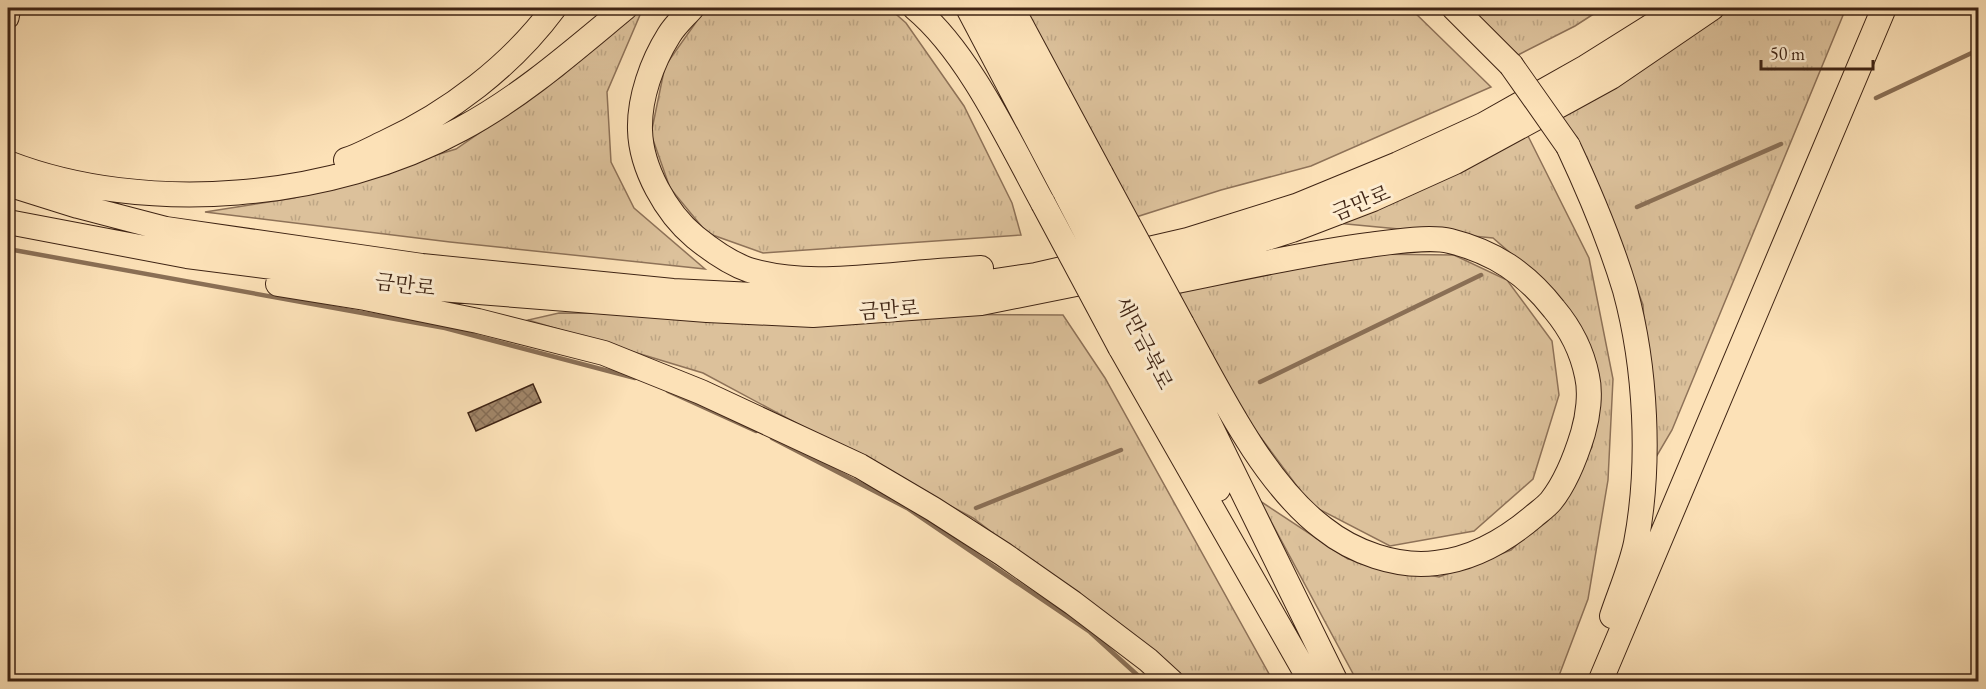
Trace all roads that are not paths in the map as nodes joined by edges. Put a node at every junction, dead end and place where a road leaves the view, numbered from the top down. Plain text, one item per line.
1 (10, 8) edge
2 (554, 8) edge
3 (625, 8) edge
4 (692, 8) edge
5 (915, 8) edge
6 (968, 8) edge
7 (990, 8) edge
8 (1012, 8) edge
9 (1454, 8) edge
10 (1680, 8) edge
11 (1712, 8) edge
12 (1884, 8) edge
13 (8, 18) edge
14 (8, 163) edge
15 (20, 182) edge
16 (1084, 184) junction
17 (96, 186) junction
18 (8, 222) edge
19 (1188, 240) junction
20 (187, 256) junction
21 (897, 310) junction
22 (1152, 336) junction
23 (1172, 681) edge
24 (1312, 681) edge
25 (1336, 681) edge
26 (1592, 681) edge
27 (1600, 681) edge

1 - 13 main road
2 - 17 highway
3 - 17 highway
4 - 19 highway
5 - 22 highway, bridge
6 - 16 highway, 새만금북로
7 - 16 highway, 새만금북로
8 - 16 highway
9 - 26 highway, bridge
10 - 19 highway, 금만로
11 - 21 highway, 금만로
12 - 27 highway
14 - 15 highway
15 - 17 highway
15 - 19 highway, 금만로
16 - 22 highway, 새만금북로, bridge
16 - 22 highway, bridge
18 - 20 highway, 금만로
20 - 21 highway, 금만로
20 - 23 highway
21 - 22 highway
22 - 24 highway, 새만금북로
22 - 25 highway, 새만금북로

